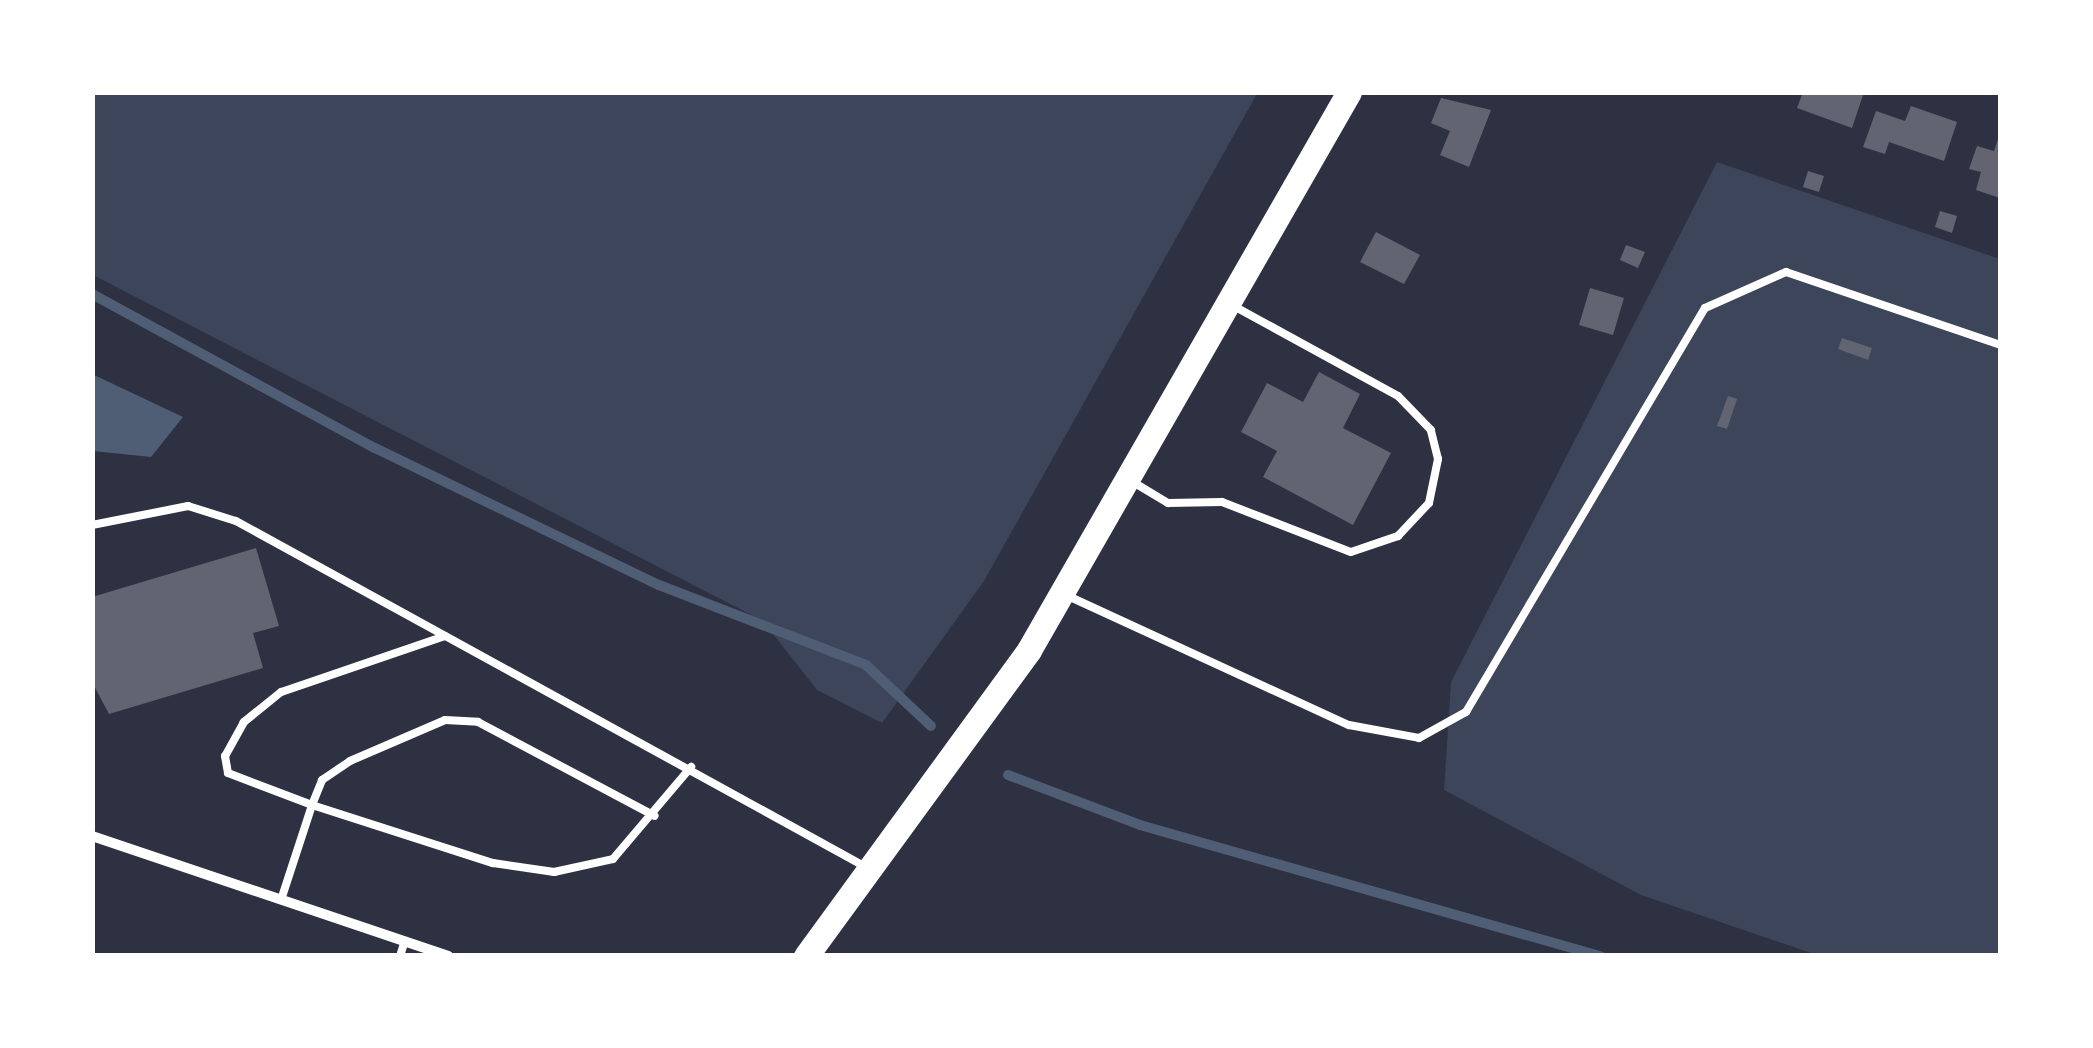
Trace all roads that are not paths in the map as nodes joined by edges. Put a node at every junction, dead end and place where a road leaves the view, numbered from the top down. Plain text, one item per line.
1 (1349, 92) edge
2 (1228, 303) junction
3 (2000, 345) edge
4 (1129, 480) junction
5 (92, 525) edge
6 (1064, 594) junction
7 (447, 636) junction
8 (690, 767) junction
9 (312, 805) junction
10 (655, 816) junction
11 (92, 836) edge
12 (874, 872) junction
13 (281, 900) junction
14 (405, 941) junction
15 (400, 956) edge
16 (448, 956) edge
17 (806, 956) edge

1 - 2 main road
2 - 4 main road
2 - 4 lane
3 - 6 lane
4 - 6 main road
5 - 7 lane
6 - 12 main road
7 - 8 lane
7 - 9 lane
8 - 10 lane
8 - 12 lane
9 - 10 lane
9 - 10 lane
9 - 13 lane
11 - 13 street
12 - 17 main road
13 - 14 street
14 - 15 lane
14 - 16 street

